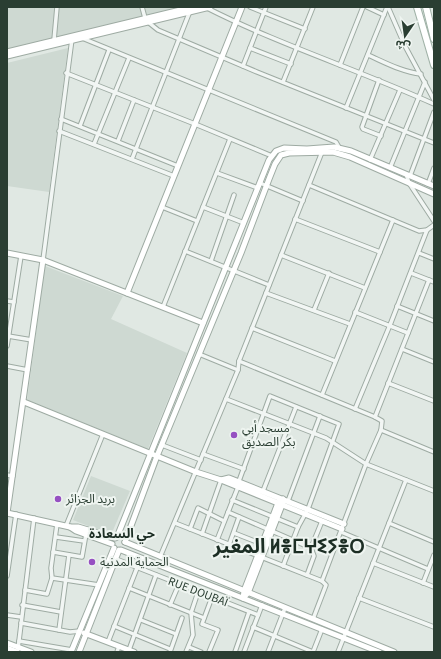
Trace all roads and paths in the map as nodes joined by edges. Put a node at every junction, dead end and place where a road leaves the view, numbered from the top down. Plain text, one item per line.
1 (57, 7) edge
2 (142, 7) edge
3 (242, 7) edge
4 (250, 7) edge
5 (266, 7) edge
6 (313, 7) edge
7 (363, 7) edge
8 (367, 7) edge
9 (387, 7) edge
10 (417, 7) edge
11 (426, 7) edge
12 (208, 8) edge
13 (191, 9) edge
14 (264, 12) junction
15 (384, 15) junction
16 (146, 20) junction
17 (236, 23) junction
18 (304, 29) junction
19 (256, 31) junction
20 (433, 32) edge
21 (80, 36) junction
22 (72, 38) junction
23 (180, 39) junction
24 (434, 39) edge
25 (54, 40) junction
26 (250, 48) junction
27 (297, 48) junction
28 (110, 50) junction
29 (7, 52) edge
30 (368, 55) junction
31 (7, 56) edge
32 (222, 57) junction
33 (129, 58) junction
34 (291, 64) junction
35 (340, 65) junction
36 (434, 65) edge
37 (243, 66) junction
38 (66, 73) junction
39 (166, 73) junction
40 (360, 73) junction
41 (421, 74) junction
42 (378, 80) junction
43 (283, 82) junction
44 (425, 82) junction
45 (96, 85) junction
46 (209, 90) junction
47 (400, 90) junction
48 (115, 92) junction
49 (419, 97) junction
50 (134, 100) junction
51 (434, 100) edge
52 (434, 104) edge
53 (152, 107) junction
54 (346, 108) junction
55 (434, 112) edge
56 (367, 116) junction
57 (61, 119) junction
58 (195, 124) junction
59 (386, 124) junction
60 (80, 126) junction
61 (59, 131) junction
62 (406, 132) junction
63 (98, 133) junction
64 (381, 136) junction
65 (230, 139) junction
66 (424, 139) junction
67 (118, 141) junction
68 (434, 143) edge
69 (94, 144) junction
70 (136, 149) junction
71 (340, 149) junction
72 (322, 152) junction
73 (272, 156) junction
74 (132, 159) junction
75 (370, 160) junction
76 (178, 166) junction
77 (390, 168) junction
78 (434, 168) edge
79 (217, 172) junction
80 (408, 175) junction
81 (174, 176) junction
82 (408, 183) junction
83 (428, 184) junction
84 (259, 185) junction
85 (309, 185) junction
86 (266, 186) junction
87 (434, 186) edge
88 (434, 194) edge
89 (234, 195) dead end
90 (303, 201) junction
91 (162, 206) junction
92 (203, 207) junction
93 (227, 217) junction
94 (198, 220) junction
95 (295, 220) junction
96 (393, 220) junction
97 (434, 221) edge
98 (244, 223) junction
99 (434, 225) edge
100 (427, 230) junction
101 (185, 251) junction
102 (380, 252) junction
103 (7, 253) edge
104 (419, 253) junction
105 (281, 255) junction
106 (20, 256) junction
107 (434, 259) edge
108 (43, 260) junction
109 (211, 261) junction
110 (226, 266) junction
111 (234, 271) junction
112 (329, 273) junction
113 (411, 273) junction
114 (429, 280) junction
115 (434, 282) edge
116 (269, 285) junction
117 (365, 288) junction
118 (127, 293) junction
119 (266, 293) junction
120 (7, 301) edge
121 (14, 302) junction
122 (397, 306) junction
123 (163, 307) junction
124 (314, 310) junction
125 (355, 312) junction
126 (416, 314) junction
127 (9, 318) edge
128 (434, 321) edge
129 (203, 324) junction
130 (350, 324) junction
131 (390, 325) junction
132 (252, 328) junction
133 (408, 333) junction
134 (8, 336) edge
135 (32, 340) junction
136 (7, 346) edge
137 (402, 349) junction
138 (199, 354) junction
139 (239, 361) junction
140 (335, 361) junction
141 (434, 362) edge
142 (7, 366) edge
143 (28, 370) junction
144 (238, 370) junction
145 (388, 383) junction
146 (322, 395) junction
147 (226, 399) junction
148 (434, 401) edge
149 (24, 402) junction
150 (296, 407) junction
151 (355, 409) junction
152 (263, 413) junction
153 (320, 416) junction
154 (375, 417) junction
155 (289, 423) junction
156 (381, 430) junction
157 (314, 433) junction
158 (103, 434) junction
159 (333, 442) junction
160 (162, 445) junction
161 (434, 452) edge
162 (151, 453) junction
163 (203, 454) junction
164 (157, 456) junction
165 (201, 460) junction
166 (366, 464) junction
167 (244, 469) junction
168 (196, 472) junction
169 (7, 475) edge
170 (13, 476) junction
171 (221, 480) junction
172 (406, 480) junction
173 (238, 484) junction
174 (263, 491) junction
175 (434, 491) edge
176 (9, 493) edge
177 (232, 500) junction
178 (288, 501) junction
179 (281, 502) junction
180 (306, 511) junction
181 (228, 512) junction
182 (7, 513) edge
183 (16, 514) junction
184 (209, 514) junction
185 (239, 517) junction
186 (275, 517) junction
187 (34, 518) junction
188 (224, 521) junction
189 (322, 521) junction
190 (175, 523) junction
191 (389, 523) junction
192 (57, 524) junction
193 (68, 527) junction
194 (298, 527) junction
195 (342, 528) junction
196 (190, 529) junction
197 (270, 530) junction
198 (234, 533) junction
199 (86, 534) junction
200 (202, 534) junction
201 (7, 537) edge
202 (56, 537) junction
203 (12, 538) junction
204 (116, 538) junction
205 (217, 540) junction
206 (293, 540) junction
207 (84, 541) junction
208 (125, 542) junction
209 (434, 542) edge
210 (229, 544) junction
211 (262, 544) junction
212 (117, 548) junction
213 (311, 548) junction
214 (379, 548) junction
215 (53, 552) junction
216 (69, 555) junction
217 (434, 555) edge
218 (260, 556) junction
219 (160, 557) junction
220 (116, 559) junction
221 (373, 563) junction
222 (283, 566) junction
223 (137, 568) junction
224 (428, 569) junction
225 (156, 575) junction
226 (307, 575) junction
227 (7, 576) edge
228 (52, 578) junction
229 (66, 580) junction
230 (322, 581) junction
231 (423, 583) junction
232 (179, 584) junction
233 (99, 585) junction
234 (434, 587) edge
235 (129, 588) junction
236 (24, 590) junction
237 (198, 592) junction
238 (246, 592) junction
239 (150, 596) junction
240 (212, 597) junction
241 (243, 598) junction
242 (359, 598) junction
243 (22, 605) junction
244 (170, 605) junction
245 (262, 605) junction
246 (285, 608) junction
247 (61, 612) junction
248 (249, 612) junction
249 (191, 613) junction
250 (283, 614) junction
251 (7, 615) edge
252 (258, 615) junction
253 (21, 617) junction
254 (182, 618) dead end
255 (204, 618) junction
256 (313, 619) junction
257 (141, 620) junction
258 (20, 623) junction
259 (114, 626) junction
260 (253, 627) junction
261 (434, 627) edge
262 (322, 629) junction
263 (59, 630) junction
264 (80, 631) junction
265 (86, 634) junction
266 (176, 634) junction
267 (135, 635) junction
268 (344, 635) junction
269 (274, 636) junction
270 (18, 641) junction
271 (108, 642) junction
272 (7, 643) edge
273 (119, 646) junction
274 (189, 647) junction
275 (7, 648) edge
276 (17, 650) edge
277 (170, 650) edge
278 (72, 651) edge
279 (131, 651) edge
280 (31, 652) edge
281 (79, 652) edge
282 (116, 652) edge
283 (186, 652) edge
284 (201, 652) edge
285 (209, 652) edge
286 (234, 652) edge
287 (244, 652) edge
288 (268, 652) edge
289 (313, 652) edge
290 (338, 652) edge
291 (379, 652) edge
292 (394, 652) edge

1 - 25 street
2 - 16 street
3 - 17 street
4 - 14 street
5 - 14 street
6 - 18 street
7 - 35 street
8 - 15 street
9 - 15 street
9 - 41 street
10 - 36 main road
11 - 20 main road
12 - 13 street
12 - 17 street
13 - 16 street
13 - 23 street
14 - 18 street
14 - 19 street
15 - 30 street
16 - 21 street
16 - 23 street
17 - 19 street
17 - 32 street
18 - 27 street
19 - 26 street
19 - 27 street
20 - 24 main road
21 - 22 street
21 - 28 street
22 - 25 street
22 - 31 street
22 - 38 street
23 - 32 street
23 - 39 street
25 - 29 street
26 - 34 street
26 - 37 street
27 - 34 street
27 - 35 street
28 - 33 street
28 - 45 street
30 - 40 street
30 - 41 street
32 - 37 street
32 - 46 street
33 - 39 street
33 - 48 street
34 - 43 street
35 - 40 street
37 - 43 street
38 - 45 street
38 - 57 street
39 - 46 street
39 - 53 street
40 - 42 street
40 - 54 street
41 - 44 street
42 - 47 street
42 - 56 street
43 - 54 street
44 - 49 street
44 - 51 street
45 - 48 street
45 - 60 street
46 - 58 street
46 - 71 street
47 - 49 street
47 - 59 street
48 - 50 street
48 - 63 street
49 - 52 street
49 - 62 street
50 - 53 street
50 - 67 street
53 - 58 street
53 - 70 street
54 - 56 street
55 - 66 street
56 - 59 street
56 - 64 street
57 - 60 street
57 - 61 street
58 - 65 street
58 - 76 street
59 - 62 street
59 - 64 street
60 - 63 street
61 - 69 street
61 - 108 street
62 - 66 street
62 - 77 street
63 - 67 street
63 - 69 street
64 - 75 street
65 - 73 street
65 - 79 street
66 - 68 street
66 - 80 street
67 - 70 street
69 - 74 street
70 - 74 street
70 - 76 street
71 - 73 street
71 - 75 street
72 - 82 street
72 - 85 street
72 - 86 street
73 - 84 street
74 - 81 street
75 - 77 street
76 - 81 street
77 - 80 street
78 - 83 street
79 - 84 street
79 - 92 street
80 - 82 street
80 - 83 street
81 - 91 street
82 - 88 street
82 - 97 street
83 - 87 street
84 - 86 street
84 - 98 street
85 - 90 street
85 - 96 street
86 - 90 street
86 - 111 street
89 - 93 street
90 - 95 street
91 - 94 street
91 - 118 street
92 - 93 street
92 - 94 street
93 - 98 street
93 - 109 street
94 - 101 street
95 - 102 street
95 - 105 street
96 - 100 street
96 - 102 street
98 - 110 street
99 - 100 street
100 - 104 street
101 - 109 street
101 - 123 street
102 - 117 street
103 - 106 street
104 - 107 street
104 - 113 street
105 - 112 street
105 - 116 street
106 - 108 street
106 - 121 street
108 - 118 street
108 - 135 street
109 - 110 street
110 - 111 street
110 - 129 street
111 - 116 street
111 - 138 street
112 - 117 street
112 - 124 street
113 - 114 street
113 - 122 street
114 - 115 street
114 - 126 street
116 - 119 street
117 - 125 street
118 - 123 street
119 - 124 street
119 - 132 street
120 - 121 street
121 - 127 street
122 - 126 street
122 - 131 street
123 - 129 street
124 - 130 street
125 - 130 street
125 - 131 street
126 - 128 street
126 - 133 street
127 - 134 street
129 - 162 street
130 - 140 street
131 - 133 street
131 - 151 street
132 - 139 street
132 - 140 street
133 - 137 street
134 - 135 street
134 - 136 street
135 - 143 street
137 - 141 street
137 - 145 street
138 - 144 street
138 - 160 street
139 - 144 street
139 - 146 street
140 - 146 street
142 - 143 street
143 - 149 street
144 - 147 street
145 - 148 street
145 - 154 street
146 - 151 street
147 - 152 street
147 - 163 street
149 - 158 street
149 - 170 street
150 - 152 street
150 - 153 street
150 - 155 street
151 - 154 street
152 - 155 street
152 - 167 street
153 - 157 street
153 - 159 street
154 - 156 street
155 - 157 street
155 - 174 street
156 - 161 street
156 - 166 street
157 - 159 street
157 - 178 street
158 - 162 street
158 - 193 street
159 - 166 street
159 - 180 street
160 - 164 street
160 - 165 street
162 - 164 street
162 - 204 street
163 - 165 street
163 - 167 street
164 - 168 street
164 - 208 street
165 - 168 street
166 - 172 street
166 - 195 street
167 - 173 street
168 - 171 street
168 - 190 street
169 - 170 street
170 - 176 street
171 - 173 street
171 - 184 street
172 - 175 street
172 - 191 street
173 - 174 street
173 - 177 street
173 - 179 street
174 - 179 street
176 - 182 street
177 - 181 street
177 - 186 street
178 - 179 street
178 - 180 street
179 - 180 street
179 - 186 street
180 - 189 street
180 - 194 street
180 - 195 street
181 - 185 street
181 - 188 street
182 - 183 street
183 - 187 street
183 - 203 street
184 - 188 street
184 - 196 street
184 - 200 street
185 - 197 street
185 - 198 street
186 - 194 street
186 - 197 street
187 - 192 street
187 - 236 street
188 - 205 street
189 - 195 street
189 - 213 street
190 - 196 street
190 - 219 street
191 - 209 street
191 - 214 street
192 - 193 street
192 - 202 street
193 - 199 street
193 - 204 street
194 - 206 street
195 - 214 street
195 - 230 street
196 - 200 street
197 - 206 street
197 - 211 street
197 - 218 street
198 - 210 street
198 - 211 street
199 - 207 street
199 - 212 street
200 - 205 street
201 - 203 street
202 - 207 street
202 - 215 street
203 - 227 street
204 - 208 street
204 - 212 street
205 - 210 street
206 - 213 street
206 - 222 street
207 - 216 street
208 - 212 street
208 - 219 street
210 - 218 street
211 - 218 street
212 - 220 street
212 - 233 street
212 - 241 street
213 - 226 street
214 - 221 street
214 - 224 street
215 - 216 street
215 - 228 street
216 - 229 street
217 - 224 street
218 - 222 street
218 - 238 street
219 - 238 street
220 - 223 street, RUE DOUBAÏ
220 - 265 street
221 - 231 street
221 - 242 street
222 - 226 street
223 - 225 street, RUE DOUBAÏ
223 - 235 street
224 - 231 street
225 - 232 street, RUE DOUBAÏ
225 - 239 street
226 - 230 street
228 - 229 street
228 - 236 street
229 - 233 street
229 - 247 street
230 - 256 street
231 - 234 street
232 - 237 street, RUE DOUBAÏ
232 - 244 street
233 - 264 street
235 - 239 street
235 - 259 street
236 - 243 street
237 - 240 street, RUE DOUBAÏ
237 - 249 street
238 - 241 street
238 - 246 street
239 - 244 street
239 - 257 street
240 - 248 street, RUE DOUBAÏ
240 - 255 street
241 - 245 street
242 - 261 street
242 - 268 street
243 - 247 street
243 - 253 street
244 - 249 street
245 - 250 street
245 - 252 street
246 - 250 street
246 - 256 street
247 - 263 street
248 - 252 street, RUE DOUBAÏ
248 - 286 street
249 - 255 street
249 - 274 street
250 - 262 street
250 - 269 street
251 - 253 street
252 - 260 street
253 - 258 street
254 - 266 street
255 - 285 street
256 - 268 street
257 - 266 street
257 - 267 street
258 - 263 street
258 - 270 street
259 - 267 street
259 - 271 street
260 - 269 street
260 - 287 street
262 - 268 street
262 - 289 street
263 - 264 street
264 - 265 street
264 - 278 street
265 - 271 street
265 - 281 street
266 - 277 street
267 - 277 street
267 - 279 street
268 - 290 street
268 - 291 street
268 - 292 street
269 - 288 street
269 - 289 street
270 - 276 street
270 - 278 street
271 - 273 street
272 - 276 street
273 - 279 street
273 - 282 street
274 - 283 street
274 - 284 street
275 - 276 street
276 - 280 street

